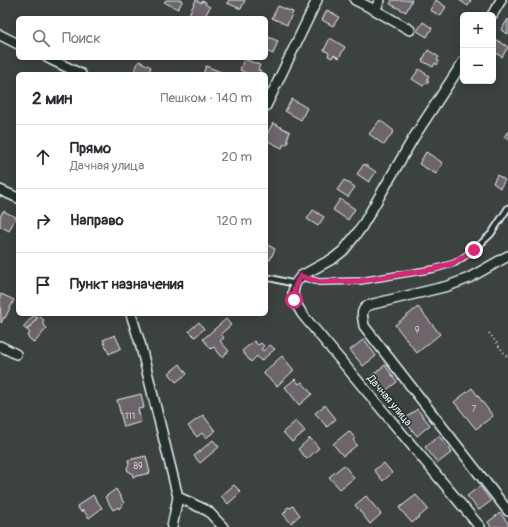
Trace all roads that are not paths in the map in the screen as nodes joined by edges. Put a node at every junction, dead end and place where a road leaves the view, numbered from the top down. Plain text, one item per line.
1 (317, 0) edge
2 (354, 0) edge
3 (380, 0) edge
4 (501, 0) edge
5 (375, 10) junction
6 (494, 12) edge
7 (410, 30) dead end
8 (0, 35) edge
9 (16, 43) edge
10 (52, 60) edge
11 (460, 67) edge
12 (77, 72) edge
13 (268, 102) edge
14 (0, 190) edge
15 (16, 197) edge
16 (508, 208) edge
17 (508, 256) edge
18 (268, 277) edge
19 (298, 280) junction
20 (132, 316) edge
21 (0, 346) edge
22 (16, 354) dead end
23 (178, 497) junction
24 (508, 511) edge
25 (172, 527) edge
26 (223, 527) edge
27 (480, 527) edge

1 - 13 street
2 - 5 street
3 - 5 street
4 - 6 street
5 - 7 street
8 - 9 street
10 - 12 street
11 - 19 street
14 - 15 street
16 - 19 lane
17 - 24 street
18 - 19 lane
19 - 27 street, Дачная улица
20 - 23 street
21 - 22 street
23 - 25 street
23 - 26 street

